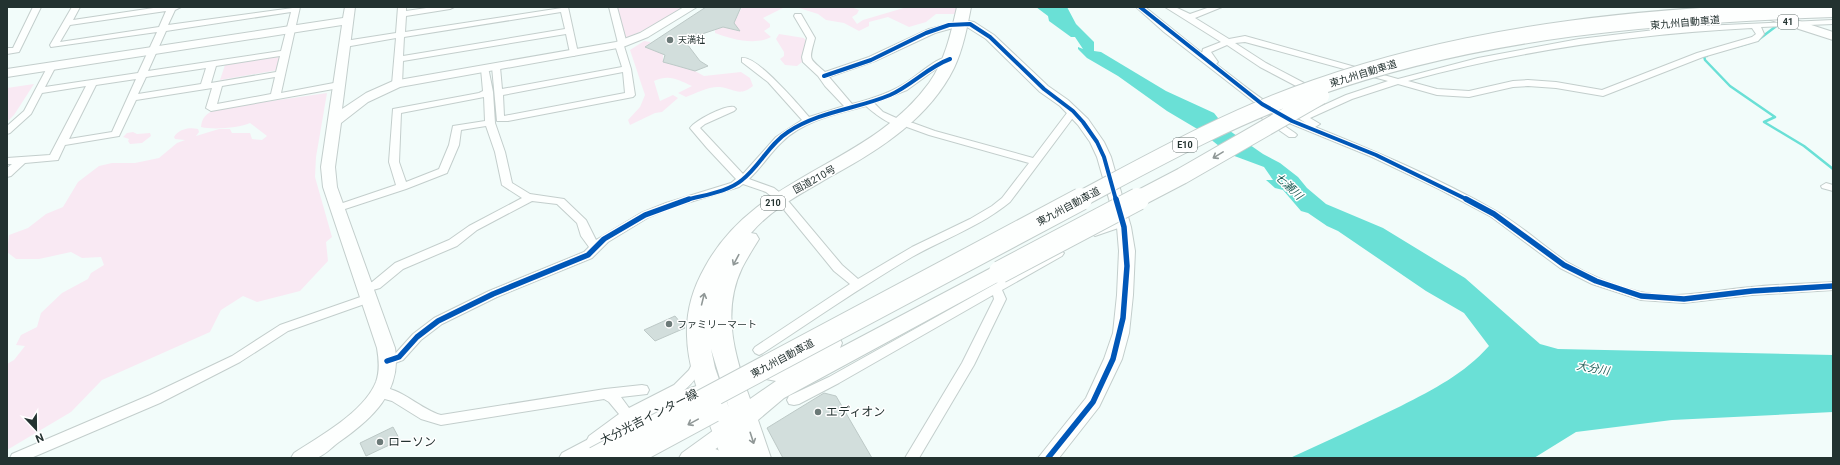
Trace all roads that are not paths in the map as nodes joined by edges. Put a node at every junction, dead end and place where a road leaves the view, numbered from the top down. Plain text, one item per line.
1 (37, 7) edge
2 (76, 7) edge
3 (174, 7) edge
4 (350, 7) edge
5 (450, 7) edge
6 (612, 7) edge
7 (692, 7) edge
8 (1140, 7) edge
9 (1169, 7) edge
10 (1218, 7) edge
11 (1745, 7) edge
12 (1786, 7) edge
13 (295, 8) edge
14 (564, 8) edge
15 (1833, 10) edge
16 (402, 11) edge
17 (967, 15) edge
18 (1833, 15) edge
19 (798, 16) dead end
20 (1189, 17) junction
21 (348, 21) junction
22 (1833, 22) edge
23 (67, 23) junction
24 (1792, 23) junction
25 (1754, 25) junction
26 (163, 28) junction
27 (290, 30) junction
28 (569, 31) junction
29 (400, 36) junction
30 (1833, 36) edge
31 (1228, 42) junction
32 (345, 44) junction
33 (621, 44) junction
34 (7, 51) edge
35 (153, 51) junction
36 (285, 53) junction
37 (574, 53) junction
38 (399, 59) junction
39 (950, 59) junction
40 (745, 60) dead end
41 (212, 64) junction
42 (52, 66) junction
43 (491, 68) junction
44 (627, 70) junction
45 (1358, 71) junction
46 (7, 73) edge
47 (280, 74) junction
48 (1225, 74) junction
49 (142, 75) junction
50 (824, 76) junction
51 (920, 76) junction
52 (940, 79) junction
53 (93, 82) junction
54 (1232, 82) junction
55 (1397, 82) junction
56 (218, 84) junction
57 (397, 84) junction
58 (1301, 85) junction
59 (205, 86) junction
60 (339, 86) junction
61 (40, 91) junction
62 (493, 92) junction
63 (1325, 94) junction
64 (275, 97) junction
65 (132, 98) junction
66 (868, 103) junction
67 (850, 107) junction
68 (731, 109) dead end
69 (1073, 111) junction
70 (808, 121) junction
71 (334, 122) junction
72 (490, 123) junction
73 (905, 124) junction
74 (7, 131) edge
75 (1292, 135) dead end
76 (62, 143) junction
77 (1356, 147) junction
78 (7, 161) edge
79 (22, 161) junction
80 (1034, 161) junction
81 (7, 174) edge
82 (743, 180) junction
83 (402, 187) junction
84 (531, 197) junction
85 (783, 201) junction
86 (338, 208) junction
87 (1123, 223) junction
88 (596, 248) junction
89 (998, 280) junction
90 (858, 285) junction
91 (1833, 286) edge
92 (368, 293) junction
93 (760, 350) dead end
94 (711, 352) junction
95 (387, 362) junction
96 (786, 368) junction
97 (732, 384) junction
98 (642, 390) dead end
99 (379, 392) junction
100 (712, 393) junction
101 (605, 394) junction
102 (743, 412) junction
103 (627, 415) junction
104 (726, 432) junction
105 (581, 456) edge
106 (691, 457) edge
107 (17, 458) edge
108 (301, 458) edge
109 (626, 458) edge
110 (722, 458) edge
111 (734, 458) edge
112 (758, 458) edge
113 (912, 458) edge
114 (1048, 458) edge

1 - 34 street
2 - 23 street
3 - 23 street
3 - 26 street
4 - 21 street
5 - 16 street
6 - 33 street
7 - 33 street
8 - 48 street
9 - 20 street
10 - 20 street
11 - 12 street
11 - 24 main road, 41
11 - 45 street
13 - 26 street
13 - 27 street
14 - 28 street
14 - 29 street
15 - 45 highway, 東九州自動車道 / E10, bridge
16 - 29 street
17 - 39 highway, 国道210号 / 210
17 - 50 street
17 - 69 street
17 - 73 highway, 国道210号 / 210
18 - 63 highway, 東九州自動車道 / E10
19 - 50 street
20 - 31 street
21 - 27 street
21 - 32 street
22 - 24 street
23 - 26 street
24 - 25 street
24 - 30 main road, 41
25 - 55 street
25 - 55 street
26 - 35 street
27 - 35 street
27 - 36 street
28 - 37 street
28 - 38 street
29 - 32 street
29 - 38 street
31 - 45 street
31 - 48 street
31 - 58 street
32 - 60 street
33 - 37 street
33 - 44 street
35 - 42 street
35 - 49 street
36 - 41 street
36 - 47 street
37 - 43 street
38 - 57 street
39 - 51 street
39 - 52 highway, 国道210号 / 210
40 - 70 street
41 - 49 street
41 - 59 street
42 - 46 street
42 - 61 street
43 - 57 street
43 - 62 street
44 - 62 street
44 - 62 street
45 - 55 street
45 - 58 street
45 - 96 highway, bridge
45 - 105 highway, 東九州自動車道 / E10, bridge
47 - 56 street
47 - 64 street
48 - 54 street
48 - 58 street
49 - 53 street
49 - 65 street
50 - 67 street
51 - 52 street
51 - 66 street
52 - 73 highway, 国道210号 / 210
53 - 61 street
53 - 76 street
54 - 75 street
54 - 77 street
55 - 77 street
56 - 59 street
56 - 64 street
57 - 71 street
59 - 65 street
60 - 64 street
60 - 71 street
61 - 74 street
62 - 72 street
62 - 83 street
63 -> 89 highway, bridge
63 -> 109 highway, 東九州自動車道 / E10, bridge
65 - 76 street
66 - 67 street
66 - 73 street
67 - 70 street
68 - 82 street
69 - 80 street
69 - 87 street
70 - 82 street
71 - 86 street
72 - 83 street
72 - 84 street
73 - 80 street
73 - 85 highway, 国道210号 / 210
76 - 79 street
77 - 91 street
78 - 79 street
79 - 81 street
80 - 90 street
82 - 85 street
82 - 88 street
83 - 86 street
84 - 88 street
84 - 92 street
85 - 90 street
85 - 94 highway, 国道210号 / 210
86 - 92 street
87 - 89 street
87 - 114 street
88 - 95 street
89 - 102 highway
89 - 113 street
90 - 93 street
92 - 95 street
92 - 107 street
94 - 96 highway
94 - 97 highway, 国道210号 / 210
94 - 100 highway, 国道210号 / 210
94 - 103 street
95 - 99 street
96 - 97 highway
97 - 100 street, 大分光吉インター線
97 - 102 highway, 国道210号 / 210
98 - 101 street
99 - 101 street
99 - 108 street
100 - 102 highway
100 - 104 highway, 国道210号 / 210
100 - 105 street, 大分光吉インター線
101 - 103 street
102 - 104 street
102 -> 112 highway, 国道210号 / 210
103 - 105 street
104 - 106 street
104 - 111 highway, 国道210号 / 210
106 - 110 street

